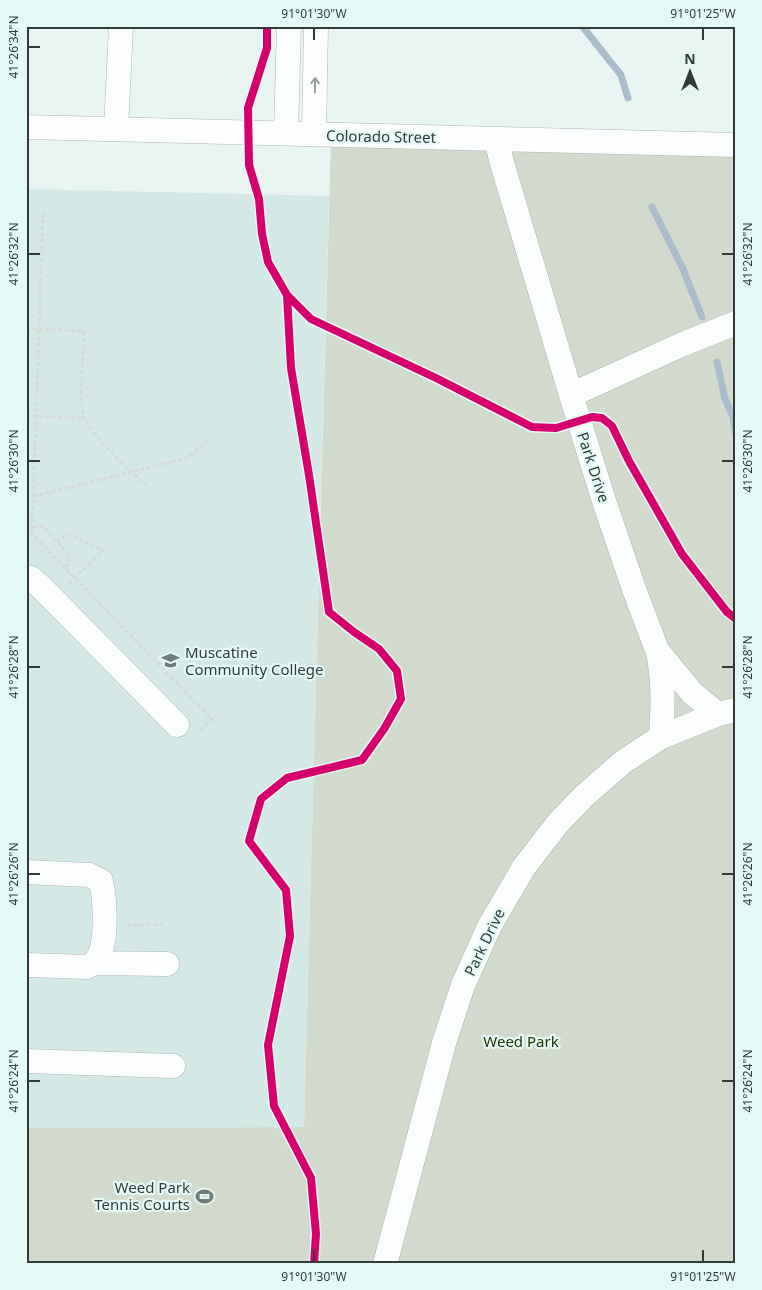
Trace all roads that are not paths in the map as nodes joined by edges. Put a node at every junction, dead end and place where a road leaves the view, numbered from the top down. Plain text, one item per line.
1 (122, 26) edge
2 (289, 26) edge
3 (316, 26) edge
4 (26, 127) edge
5 (116, 129) junction
6 (286, 133) junction
7 (314, 134) junction
8 (496, 139) junction
9 (736, 145) edge
10 (736, 323) edge
11 (571, 395) junction
12 (26, 577) edge
13 (657, 650) junction
14 (727, 712) edge
15 (177, 725) road end
16 (661, 737) junction
17 (26, 872) edge
18 (94, 963) junction
19 (167, 964) dead end
20 (26, 965) edge
21 (26, 1061) edge
22 (173, 1066) dead end
23 (385, 1264) edge

1 - 5 street
2 - 6 street
7 -> 3 street
4 - 5 street, Colorado Street
5 - 6 street, Colorado Street
6 - 7 street, Colorado Street
7 - 8 street, Colorado Street
8 - 9 street, Colorado Street
8 - 11 street, Park Drive
10 - 11 street
11 - 13 street, Park Drive
12 - 15 street
13 - 14 street, Park Drive
13 - 16 street
14 - 16 street, Park Drive
16 - 23 street, Park Drive
17 - 18 street
18 - 19 street
18 - 20 street
21 - 22 street

